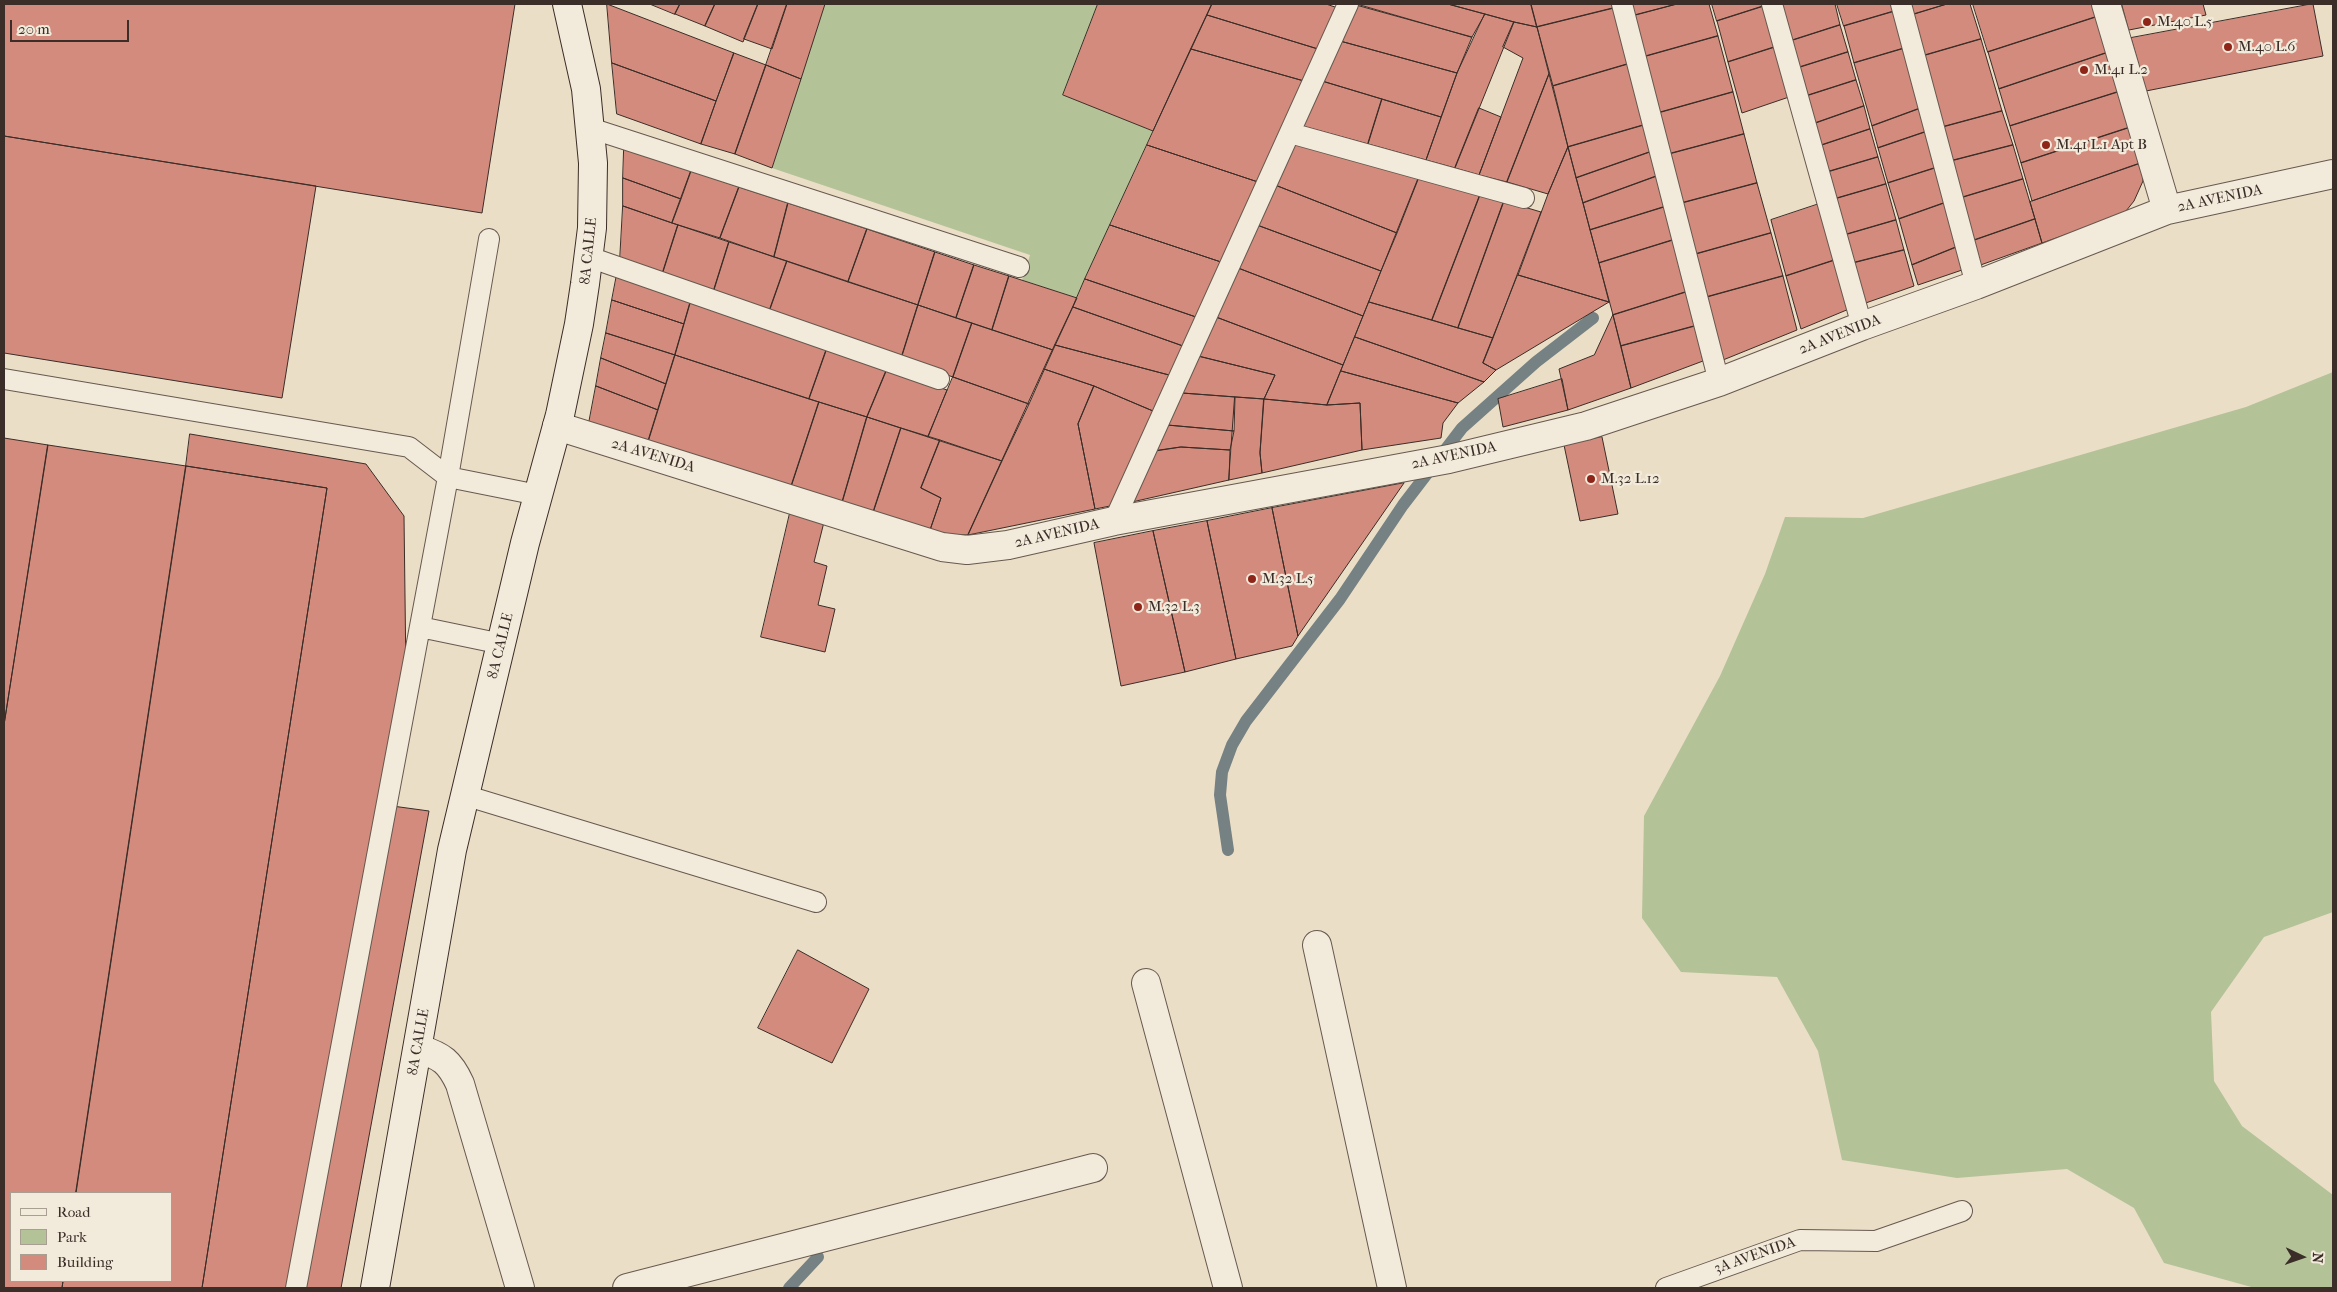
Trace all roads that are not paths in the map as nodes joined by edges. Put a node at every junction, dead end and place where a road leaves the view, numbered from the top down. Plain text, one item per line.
1 (567, 4) edge
2 (1348, 4) edge
3 (1622, 4) edge
4 (1772, 4) edge
5 (1901, 4) edge
6 (2106, 4) edge
7 (590, 128) junction
8 (1290, 133) junction
9 (2333, 174) edge
10 (1524, 198) dead end
11 (2166, 210) junction
12 (490, 239) dead end
13 (589, 257) junction
14 (1019, 267) dead end
15 (1976, 285) junction
16 (1862, 326) junction
17 (4, 379) edge
18 (940, 379) dead end
19 (1719, 382) junction
20 (557, 426) junction
21 (448, 477) junction
22 (538, 495) junction
23 (1114, 521) junction
24 (420, 627) junction
25 (502, 644) junction
26 (464, 795) junction
27 (816, 902) dead end
28 (1317, 945) dead end
29 (1146, 983) dead end
30 (419, 1049) junction
31 (1093, 1168) dead end
32 (1962, 1211) dead end
33 (296, 1288) edge
34 (375, 1288) edge
35 (520, 1288) edge
36 (628, 1288) edge
37 (1228, 1288) edge
38 (1392, 1288) edge
39 (1666, 1288) edge

1 - 7 street, 8A CALLE
2 - 8 lane
3 - 19 lane
4 - 16 lane
5 - 15 lane
6 - 11 street
7 - 13 street, 8A CALLE
7 - 14 lane
8 - 10 lane
8 - 23 lane
9 - 11 street, 2A AVENIDA
11 - 15 street, 2A AVENIDA
12 - 21 lane
13 - 18 lane
13 - 20 street, 8A CALLE
15 - 16 street, 2A AVENIDA
16 - 19 street, 2A AVENIDA
17 - 21 lane
19 - 23 street, 2A AVENIDA
20 - 22 street, 8A CALLE
20 - 23 street, 2A AVENIDA
21 - 22 lane
21 - 24 lane
22 - 25 street, 8A CALLE
24 - 25 lane
24 - 33 lane
25 - 26 street, 8A CALLE
26 - 27 lane
26 - 30 street, 8A CALLE
28 - 38 street
29 - 37 street
30 - 34 street, 8A CALLE
30 - 35 street
31 - 36 street
32 - 39 lane, 3A AVENIDA

